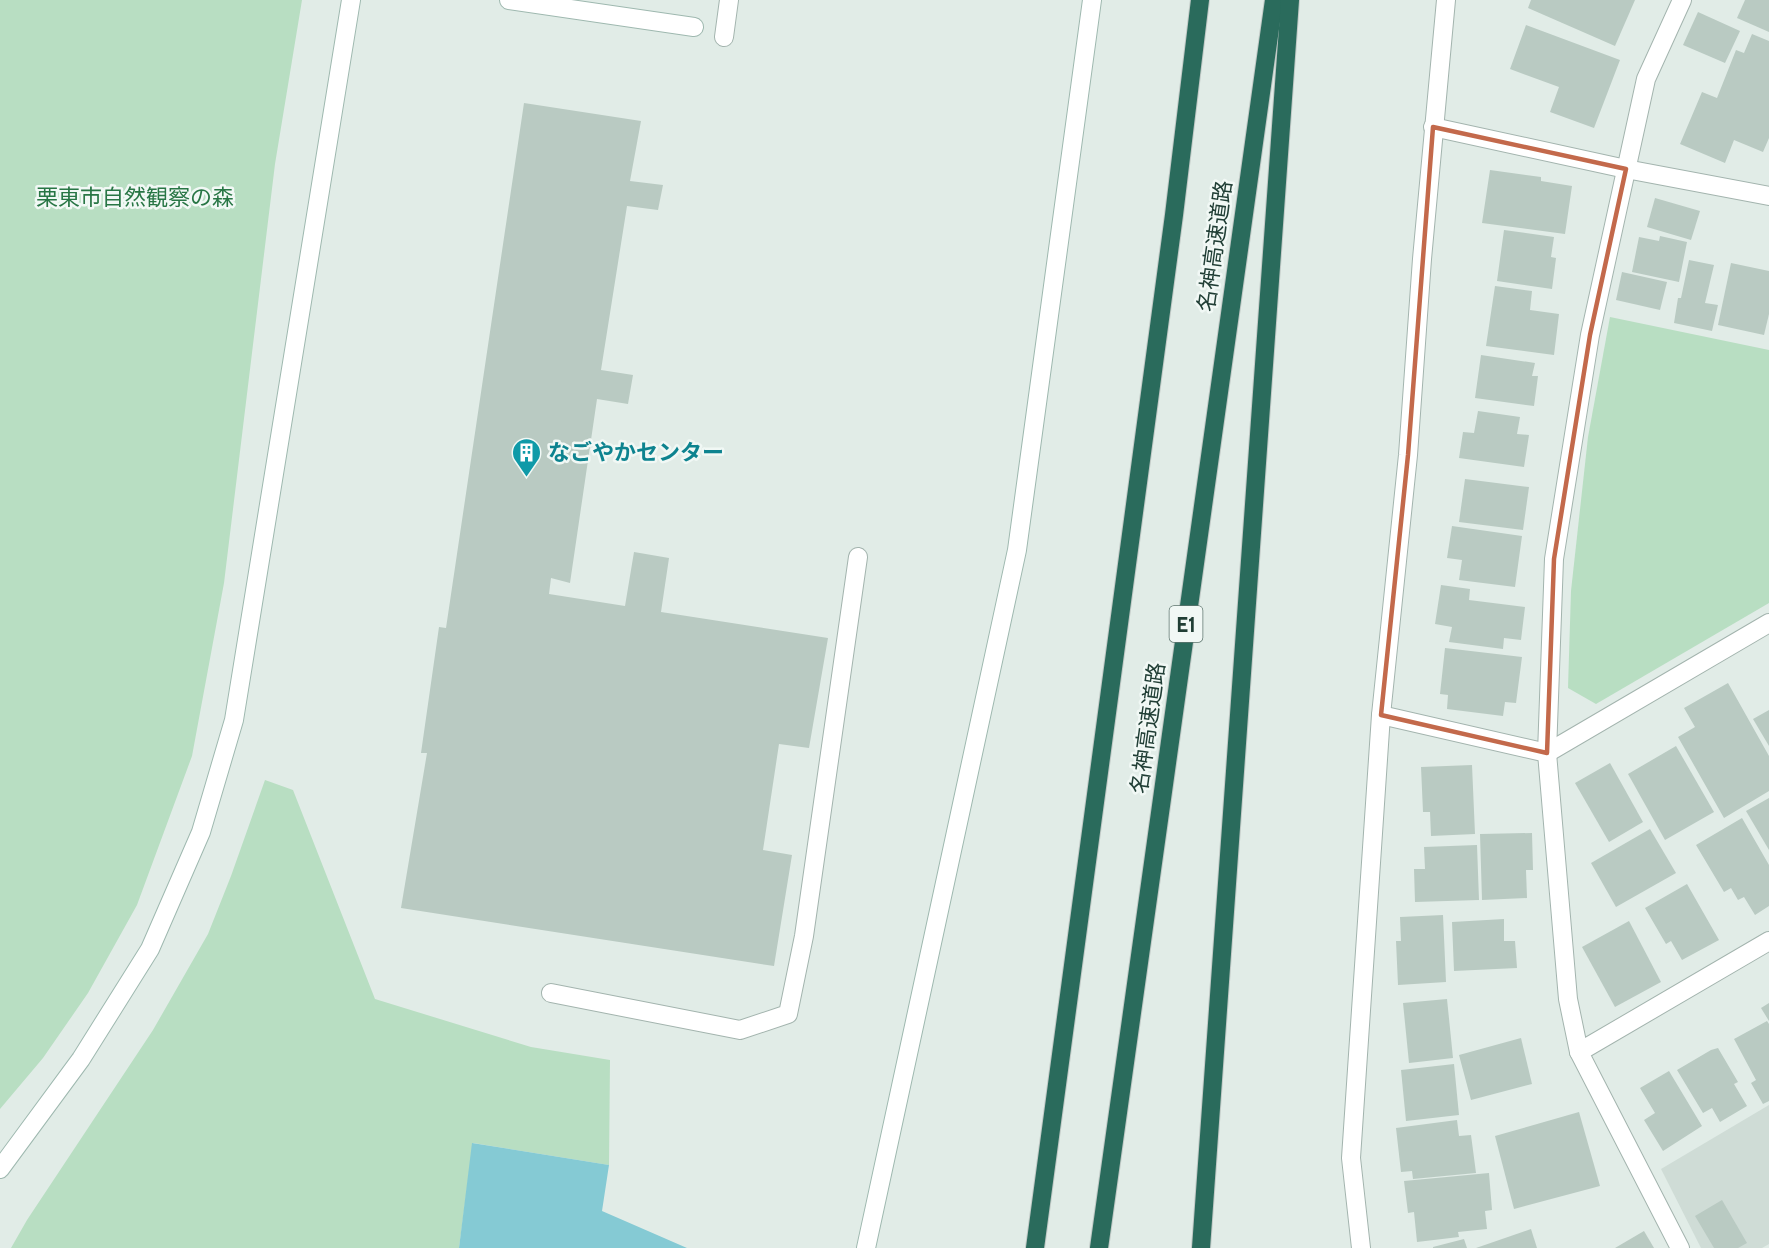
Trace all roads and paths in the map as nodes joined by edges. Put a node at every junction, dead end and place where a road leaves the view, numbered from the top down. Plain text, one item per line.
1 (351, 0) edge
2 (509, 0) edge
3 (729, 0) edge
4 (1092, 0) edge
5 (1200, 0) edge
6 (1274, 0) edge
7 (1290, 0) edge
8 (1446, 0) edge
9 (1682, 0) edge
10 (694, 27) dead end
11 (724, 37) dead end
12 (1433, 127) junction
13 (1626, 169) junction
14 (1769, 196) edge
15 (858, 557) dead end
16 (1769, 623) edge
17 (1381, 715) junction
18 (1547, 753) junction
19 (1769, 941) edge
20 (551, 993) dead end
21 (1579, 1052) junction
22 (0, 1169) edge
23 (866, 1248) edge
24 (1035, 1248) edge
25 (1100, 1248) edge
26 (1201, 1248) edge
27 (1361, 1248) edge
28 (1680, 1248) edge

1 - 22 street
2 - 10 street
3 - 11 street
4 - 23 street
5 - 24 highway, 名神高速道路
6 - 25 highway, 名神高速道路 / E1
7 - 26 highway
8 - 12 street
9 - 13 street
12 - 13 street
12 - 17 street
13 - 14 street
13 - 18 street
15 - 20 street
16 - 18 street
17 - 18 street
17 - 27 street
18 - 21 street
19 - 21 street
21 - 28 street

